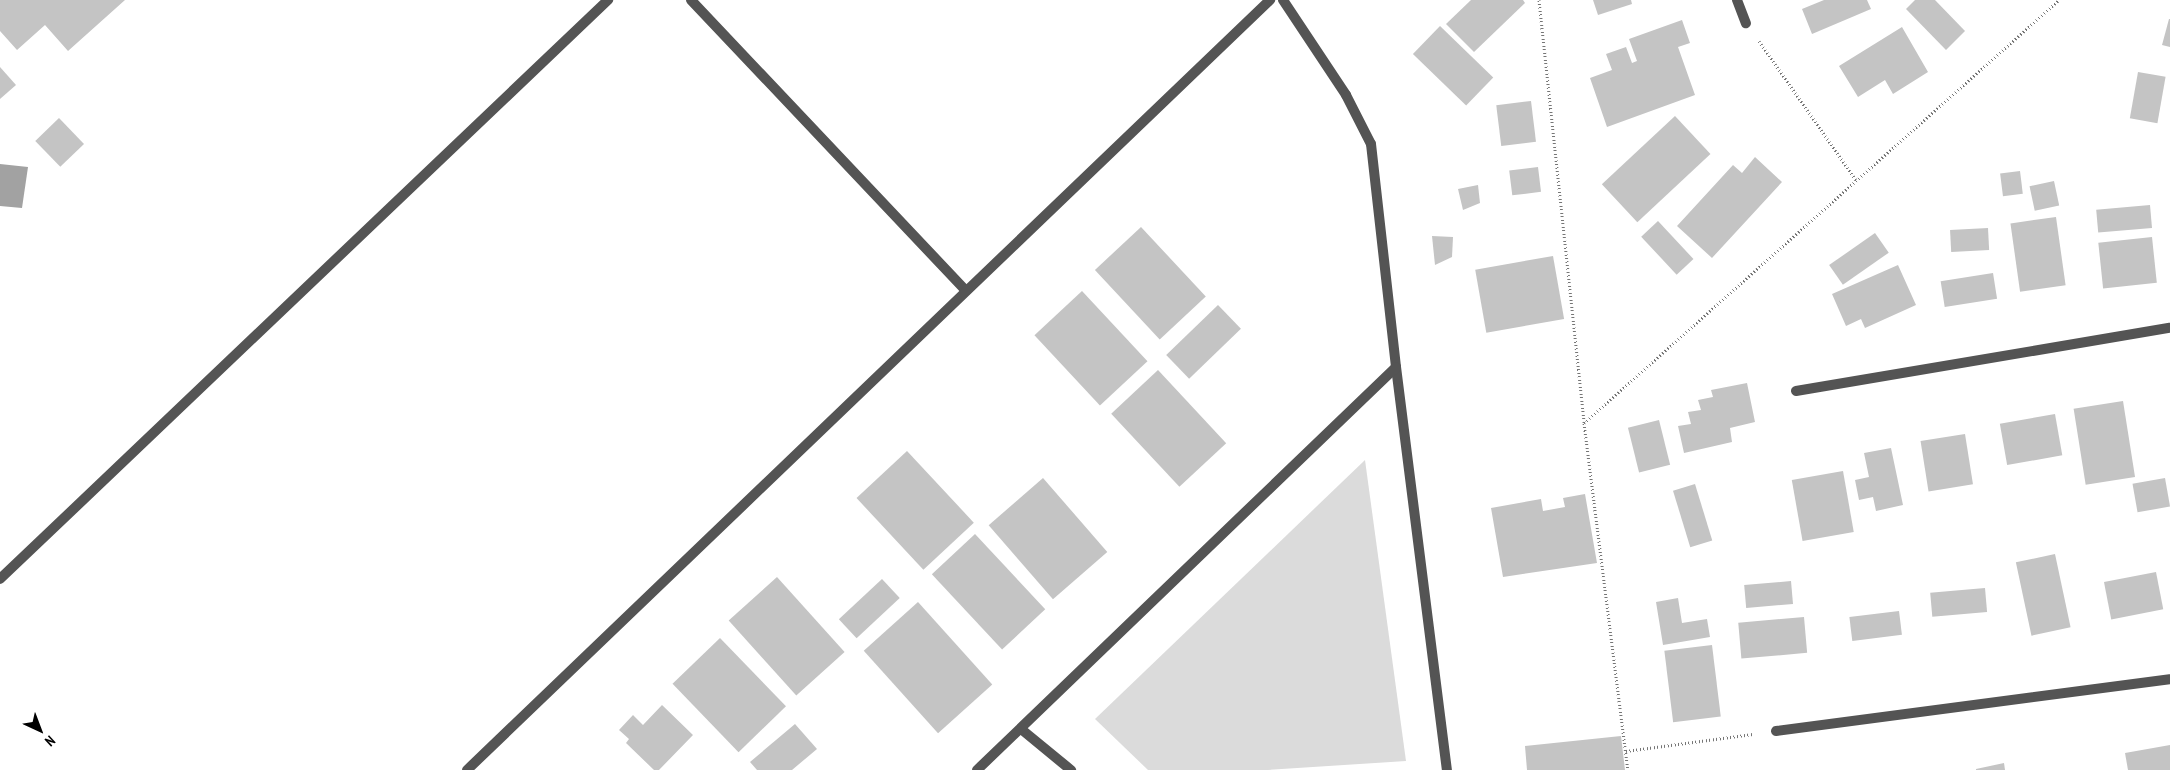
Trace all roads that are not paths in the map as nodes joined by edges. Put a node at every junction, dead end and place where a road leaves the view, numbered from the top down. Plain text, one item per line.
1 (608, 0) edge
2 (691, 0) edge
3 (1270, 0) edge
4 (1283, 0) edge
5 (1737, 0) edge
6 (1746, 22) road end
7 (966, 291) junction
8 (2170, 328) edge
9 (1396, 367) junction
10 (1796, 391) dead end
11 (0, 579) edge
12 (2170, 679) edge
13 (1021, 729) junction
14 (1776, 731) road end
15 (466, 770) edge
16 (978, 770) edge
17 (1071, 770) edge
18 (1447, 770) edge

1 - 11 street
2 - 7 street
3 - 7 street
4 - 9 street
5 - 6 street
7 - 15 street
8 - 10 street
9 - 13 street
9 - 18 street
12 - 14 street
13 - 16 street
13 - 17 street

